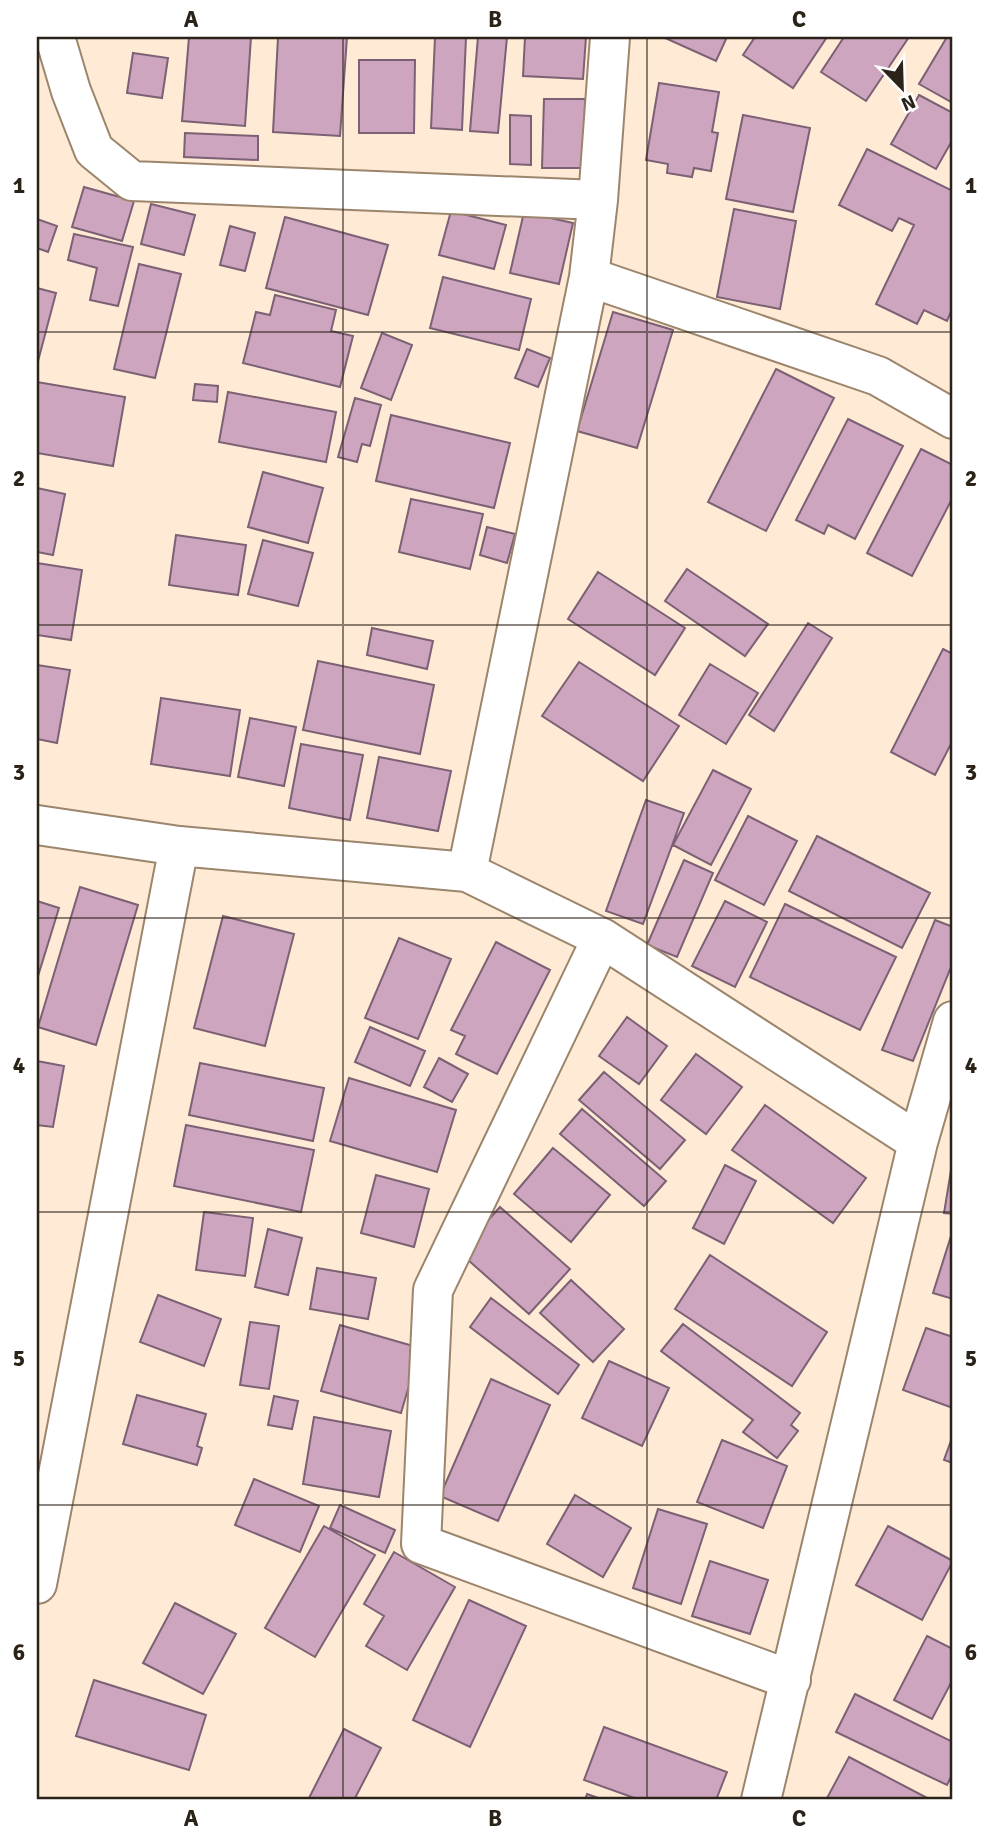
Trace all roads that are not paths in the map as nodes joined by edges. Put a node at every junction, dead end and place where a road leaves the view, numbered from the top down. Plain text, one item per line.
1 (55, 37) edge
2 (610, 37) edge
3 (598, 200) junction
4 (589, 276) junction
5 (953, 419) edge
6 (37, 825) edge
7 (179, 846) junction
8 (467, 872) junction
9 (602, 938) junction
10 (953, 1021) edge
11 (918, 1142) junction
12 (37, 1584) edge
13 (791, 1680) junction
14 (761, 1800) edge

1 - 3 street
2 - 3 street
3 - 4 street
4 - 5 street
4 - 8 street
6 - 7 street
7 - 8 street
7 - 12 street
8 - 9 street
9 - 11 street
9 - 13 street
10 - 11 street
11 - 13 street
13 - 14 street

